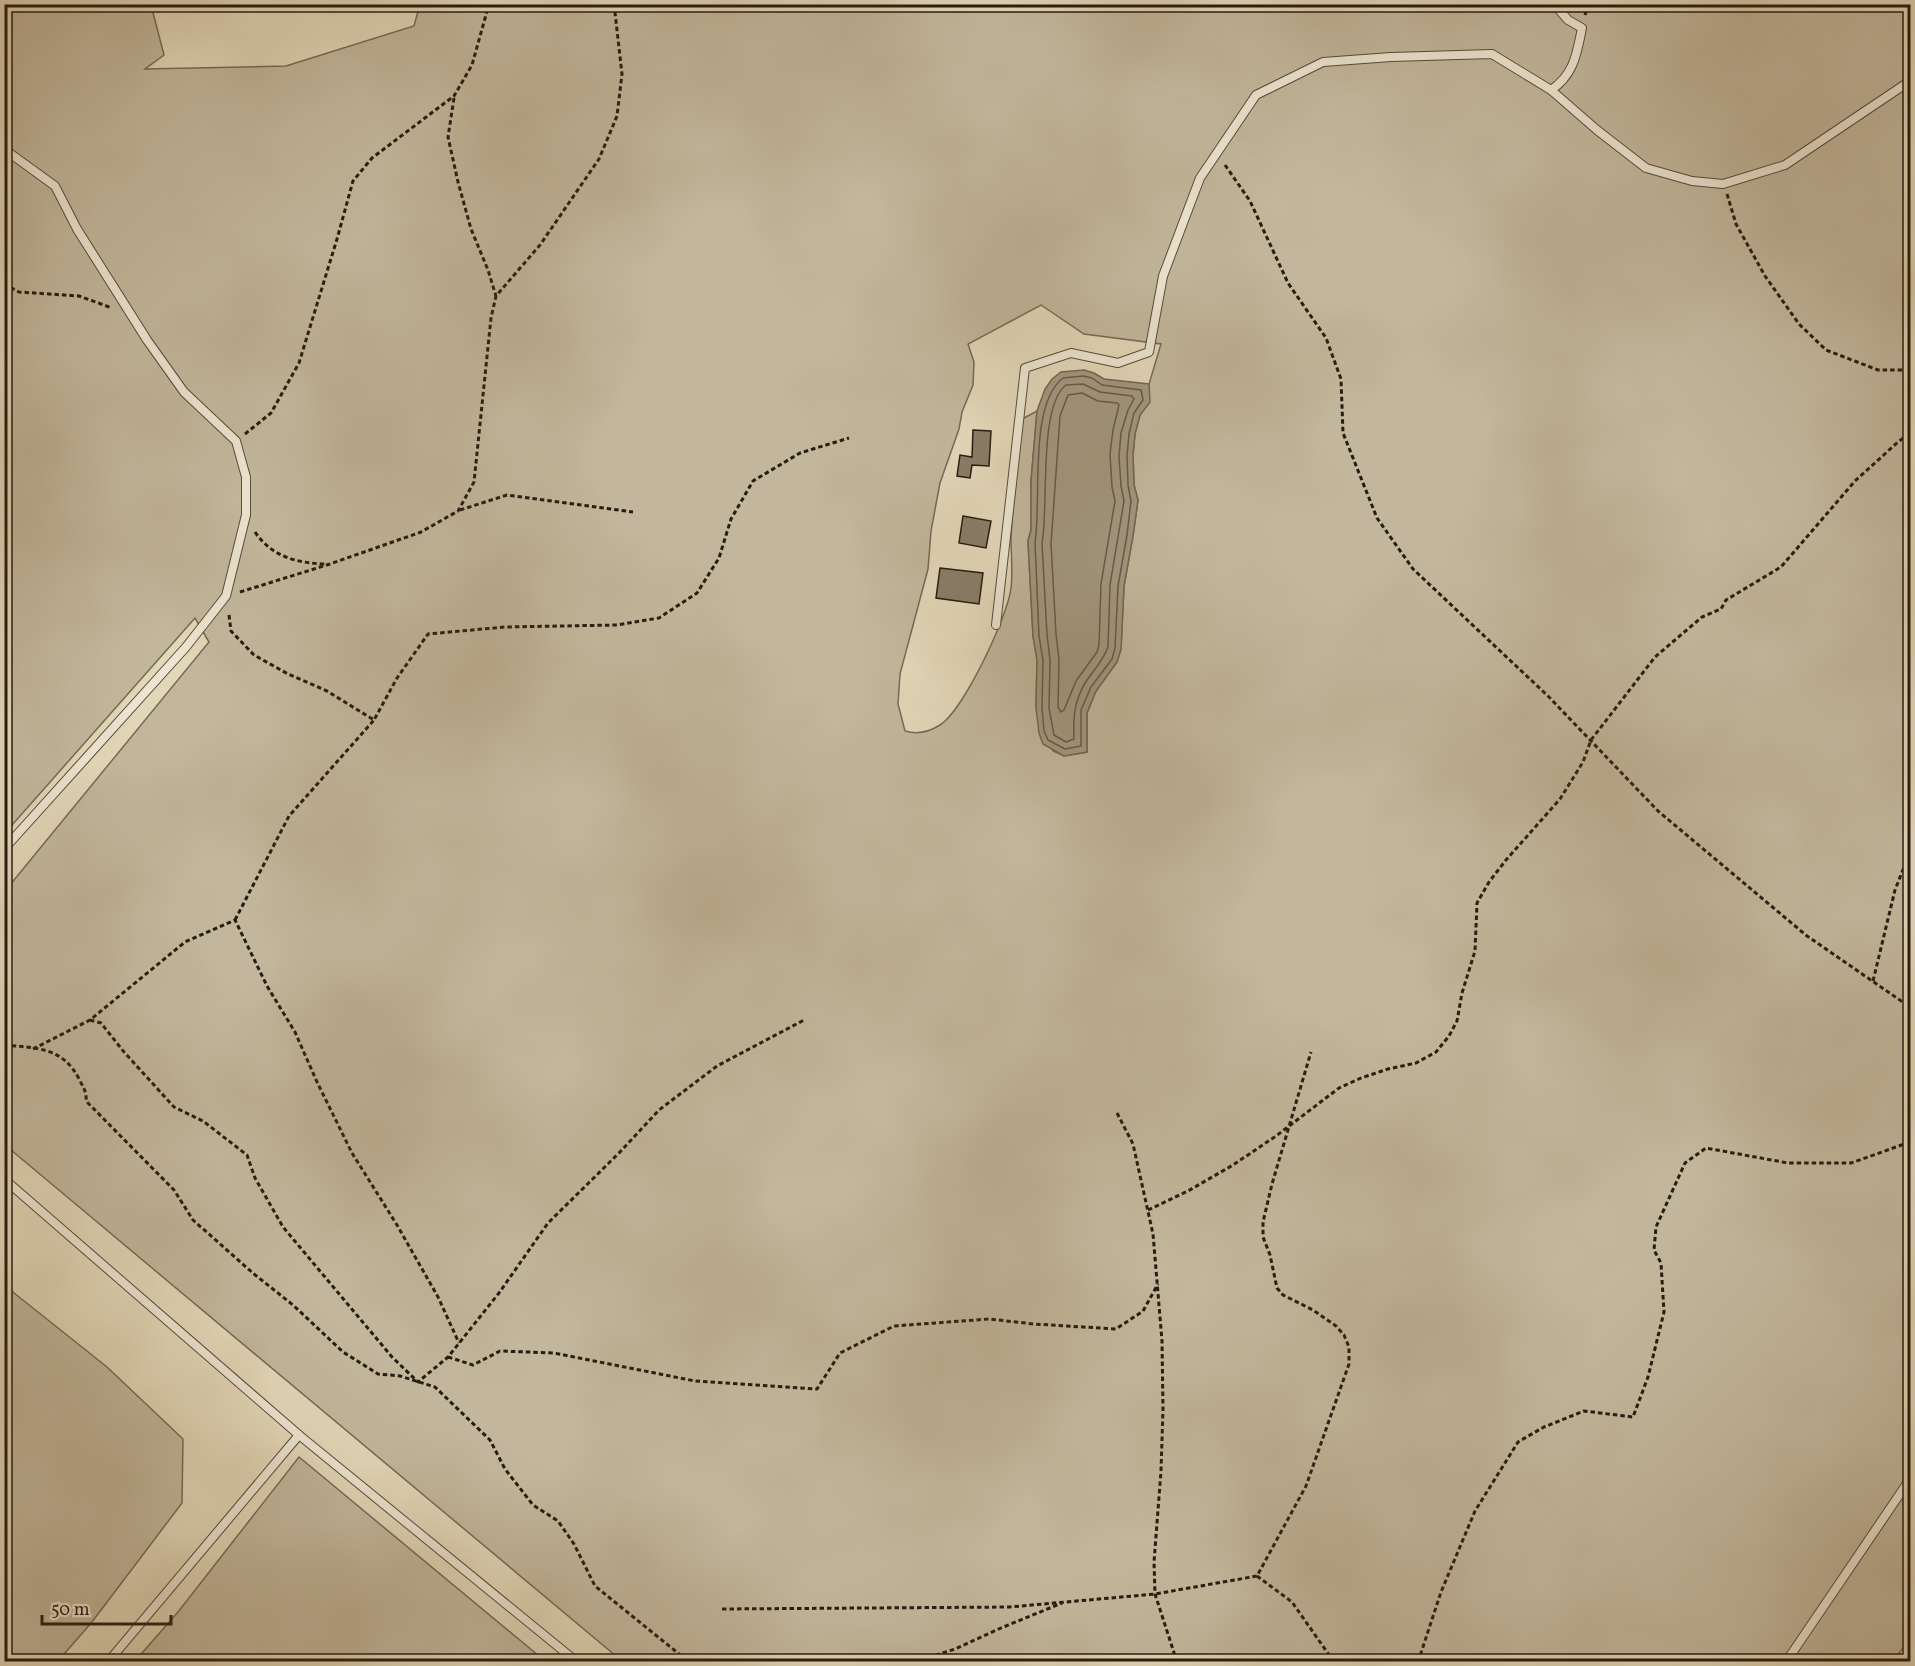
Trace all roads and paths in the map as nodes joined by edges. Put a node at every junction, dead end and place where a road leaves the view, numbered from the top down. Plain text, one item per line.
1 (489, 4) edge
2 (614, 4) edge
3 (1554, 4) edge
4 (1911, 81) edge
5 (1551, 90) junction
6 (454, 96) junction
7 (4, 149) edge
8 (1217, 154) junction
9 (1723, 184) junction
10 (4, 284) edge
11 (496, 296) junction
12 (132, 316) junction
13 (1911, 370) edge
14 (1911, 433) edge
15 (849, 438) dead end
16 (236, 441) junction
17 (458, 511) junction
18 (633, 512) dead end
19 (246, 515) junction
20 (330, 564) junction
21 (225, 596) junction
22 (996, 625) dead end
23 (374, 720) junction
24 (1591, 740) junction
25 (4, 849) edge
26 (1911, 852) edge
27 (235, 920) junction
28 (1873, 981) junction
29 (1911, 1007) edge
30 (90, 1020) junction
31 (804, 1020) dead end
32 (4, 1045) edge
33 (33, 1048) junction
34 (1311, 1052) dead end
35 (1117, 1113) dead end
36 (1289, 1125) junction
37 (1911, 1142) edge
38 (4, 1179) edge
39 (1148, 1210) junction
40 (1158, 1284) junction
41 (459, 1343) junction
42 (448, 1357) junction
43 (418, 1382) junction
44 (299, 1435) junction
45 (1911, 1479) edge
46 (1257, 1576) junction
47 (1155, 1594) junction
48 (1068, 1601) junction
49 (723, 1609) dead end
50 (108, 1662) edge
51 (577, 1662) edge
52 (689, 1662) edge
53 (914, 1662) edge
54 (1177, 1662) edge
55 (1334, 1662) edge
56 (1418, 1662) edge
57 (1786, 1662) edge

1 - 6 path
2 - 11 path
3 - 5 lane
4 - 9 lane
5 - 8 lane
5 - 9 lane
6 - 11 path
6 - 16 path
7 - 12 lane
8 - 22 lane
8 - 24 path
9 - 13 path
10 - 12 path
11 - 17 path
12 - 16 lane
14 - 24 path
15 - 23 path
16 - 19 lane
17 - 18 path
17 - 20 path
19 - 20 path
19 - 21 lane
20 - 21 path
21 - 23 path
21 - 25 lane
23 - 27 path
24 - 28 path
24 - 36 path
26 - 28 path
27 - 30 path
27 - 41 path
28 - 29 path
30 - 33 path
30 - 43 path
31 - 41 path
32 - 33 path
33 - 43 path
34 - 36 path
35 - 39 path
36 - 39 path
36 - 46 path
37 - 56 path
38 - 44 lane
39 - 40 path
40 - 42 path
40 - 47 path
41 - 42 path
42 - 43 path
43 - 52 path
44 - 50 lane
44 - 51 lane
45 - 57 lane
46 - 47 path
46 - 55 path
47 - 48 path
47 - 54 path
48 - 49 path
48 - 53 path

